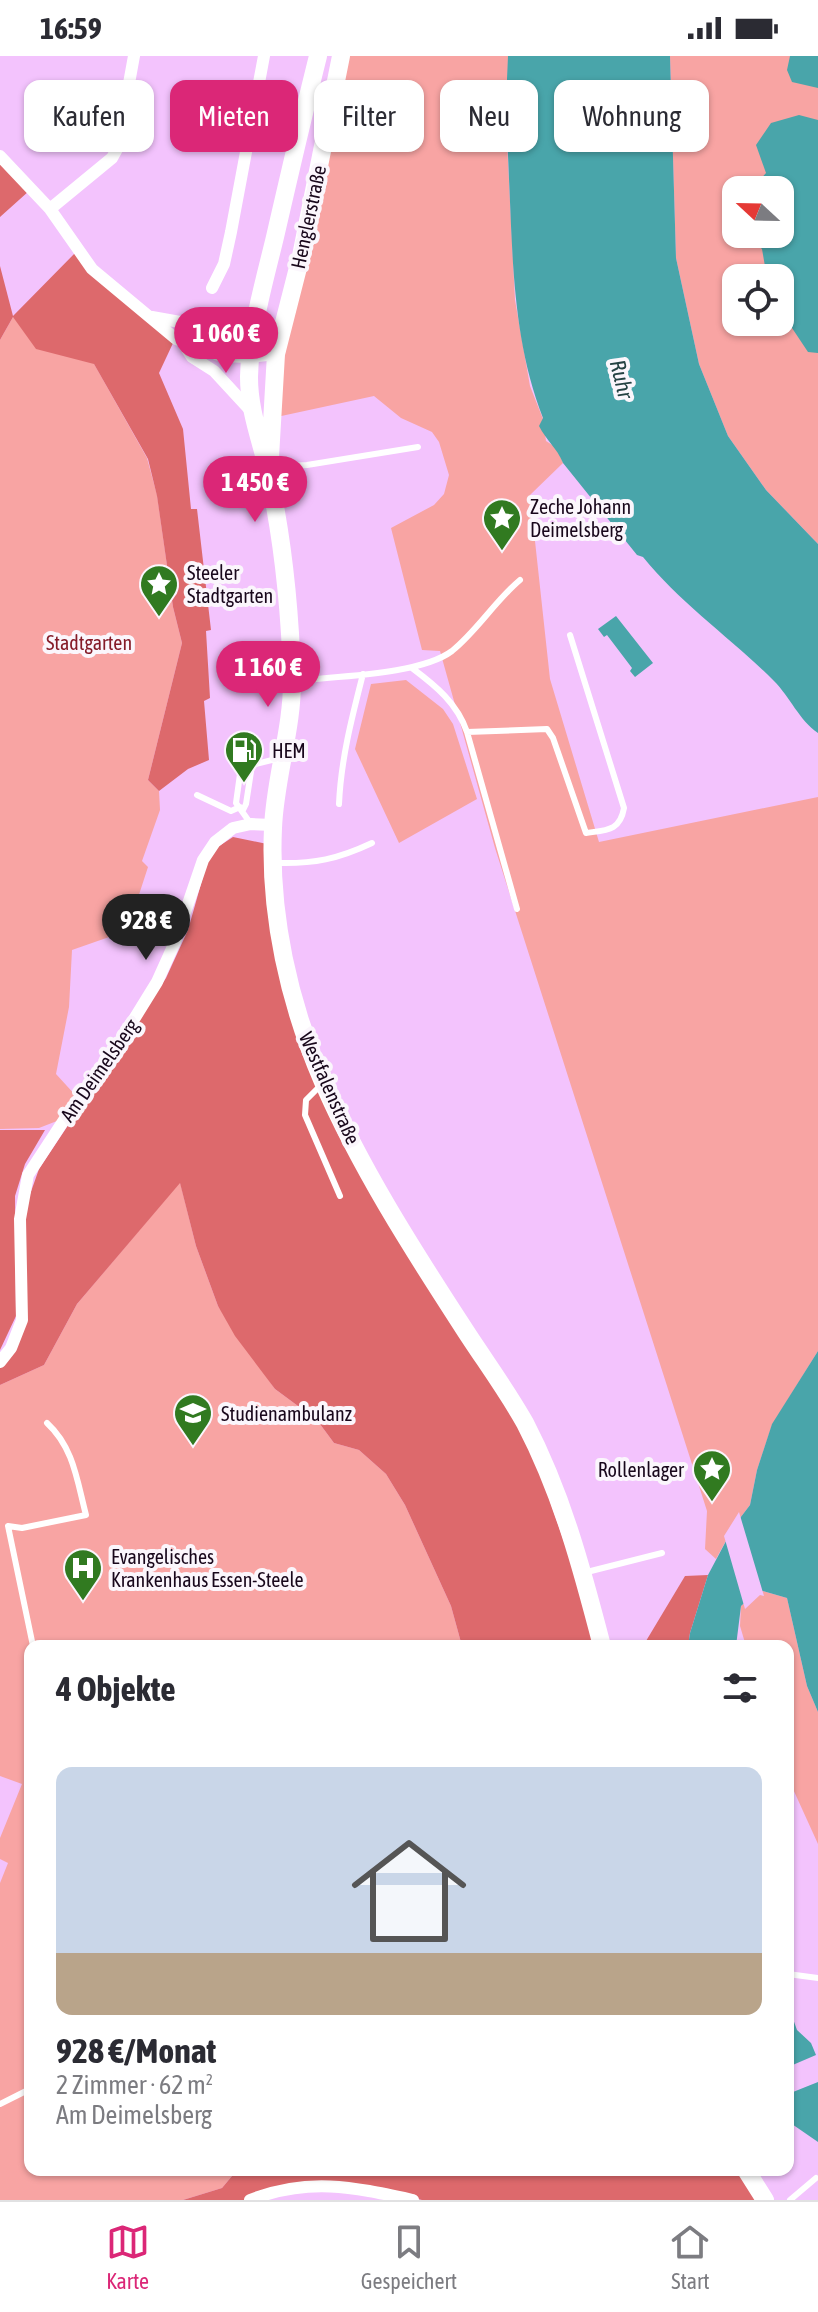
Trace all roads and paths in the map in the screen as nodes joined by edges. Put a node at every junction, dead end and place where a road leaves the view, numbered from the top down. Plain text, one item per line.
1 (134, 56) edge
2 (264, 56) edge
3 (318, 56) edge
4 (341, 56) edge
5 (0, 156) edge
6 (50, 209) junction
7 (212, 288) dead end
8 (149, 317) junction
9 (244, 333) junction
10 (183, 343) junction
11 (276, 354) junction
12 (250, 357) junction
13 (250, 410) junction
14 (418, 447) dead end
15 (270, 471) junction
16 (520, 580) dead end
17 (570, 635) dead end
18 (412, 668) junction
19 (363, 674) junction
20 (292, 681) junction
21 (467, 732) junction
22 (284, 757) junction
23 (197, 795) dead end
24 (339, 804) dead end
25 (242, 808) junction
26 (251, 824) junction
27 (272, 825) junction
28 (372, 843) dead end
29 (273, 863) junction
30 (517, 909) dead end
31 (323, 1083) junction
32 (340, 1196) dead end
33 (0, 1362) edge
34 (47, 1423) dead end
35 (662, 1553) dead end
36 (583, 1573) junction
37 (32, 1640) edge
38 (600, 1640) edge
39 (794, 1975) edge
40 (818, 1978) edge
41 (24, 2092) edge
42 (0, 2104) edge
43 (750, 2176) edge
44 (816, 2178) edge
45 (250, 2200) edge
46 (413, 2200) edge
47 (765, 2200) edge
48 (790, 2200) edge

1 - 6 street
2 - 7 street
3 - 9 main road, Henglerstraße
4 - 11 main road, Henglerstraße
5 - 6 street
6 - 8 street
8 - 9 street
8 - 10 street
9 - 11 street
9 - 12 main road, Henglerstraße
10 - 12 street
10 - 13 street
11 - 12 street
11 - 15 main road, Henglerstraße
12 - 13 main road, Henglerstraße
13 - 15 main road, Henglerstraße
14 - 15 lane
15 - 20 main road, Westfalenstraße
16 - 18 lane
17 - 21 lane
18 - 19 lane
18 - 21 lane
19 - 20 lane
19 - 24 lane
20 - 22 main road, Westfalenstraße
21 - 30 lane
22 - 25 lane
22 - 27 main road, Westfalenstraße
23 - 25 lane
25 - 26 lane
26 - 27 street, Am Deimelsberg
26 - 33 street, Am Deimelsberg
27 - 29 main road, Westfalenstraße
28 - 29 lane
29 - 31 main road, Westfalenstraße
31 - 32 lane
31 - 36 main road, Westfalenstraße
34 - 37 lane
35 - 36 lane
36 - 38 main road, Westfalenstraße
39 - 40 lane
41 - 42 lane
43 - 47 main road
44 - 48 lane
45 - 46 street

